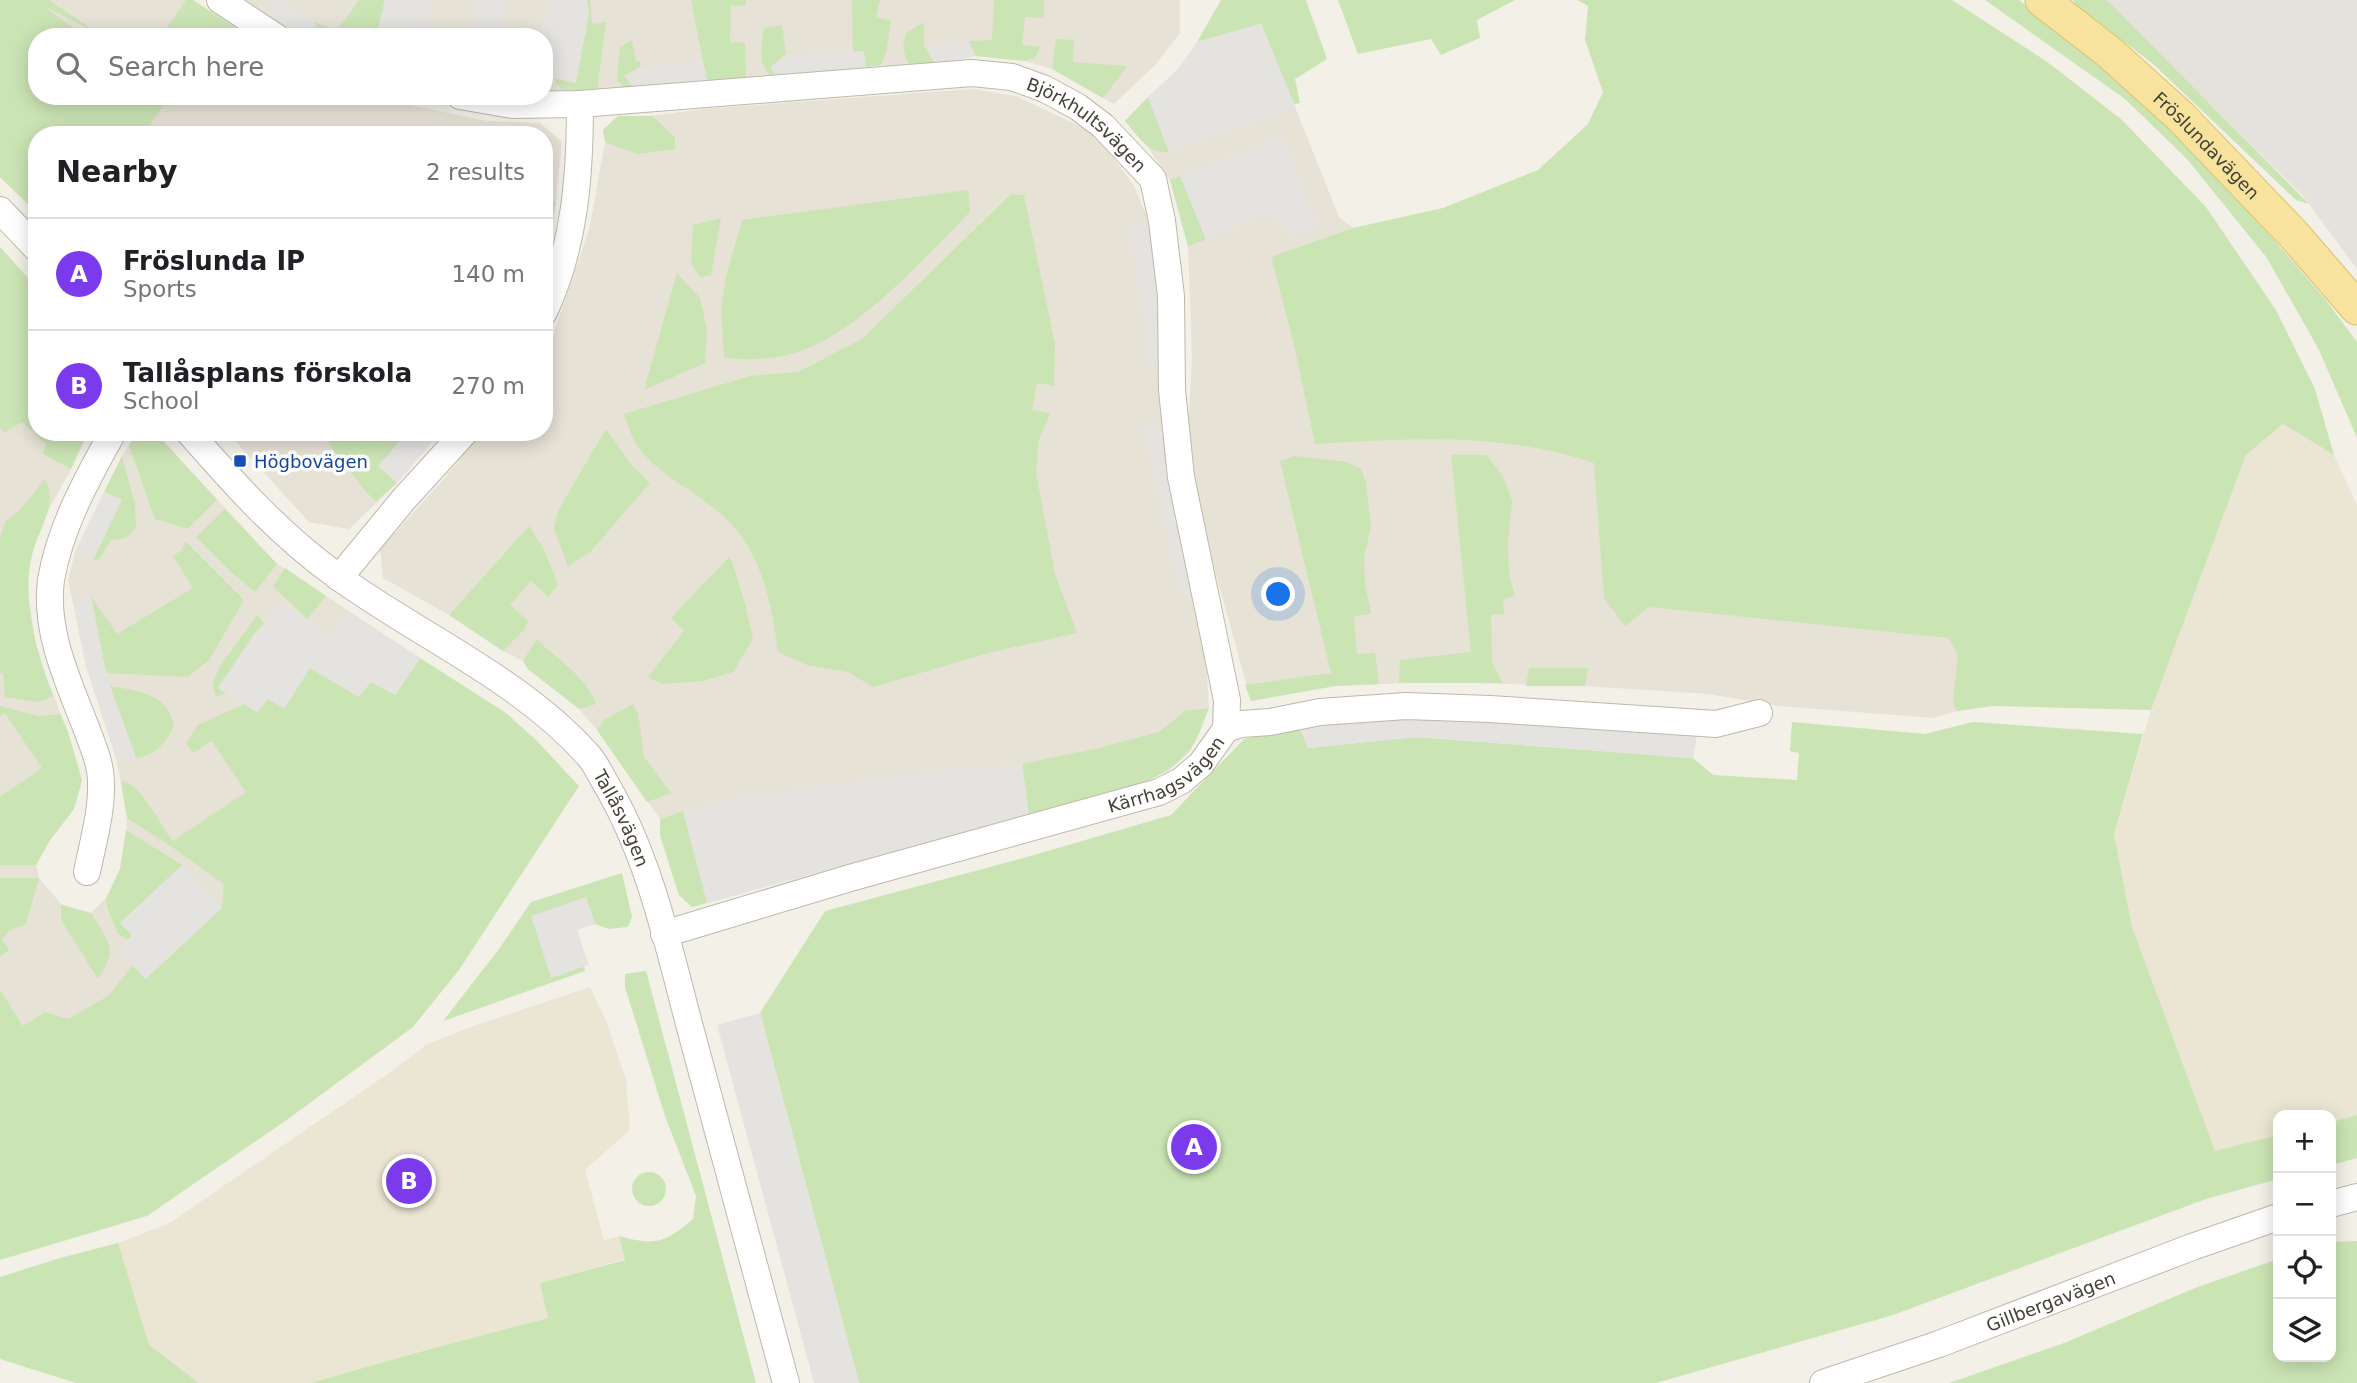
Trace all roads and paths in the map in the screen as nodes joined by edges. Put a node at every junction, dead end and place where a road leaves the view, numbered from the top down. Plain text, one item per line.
1 (220, 0) edge
2 (2042, 0) edge
3 (262, 28) edge
4 (553, 104) edge
5 (580, 104) junction
6 (0, 210) edge
7 (28, 240) edge
8 (553, 293) edge
9 (2357, 308) edge
10 (108, 441) edge
11 (197, 441) edge
12 (457, 441) edge
13 (339, 578) junction
14 (1759, 713) dead end
15 (1226, 729) junction
16 (87, 872) dead end
17 (664, 934) junction
18 (2357, 1197) edge
19 (2336, 1203) edge
20 (2273, 1219) edge
21 (786, 1383) edge
22 (1822, 1383) edge

1 - 3 street
2 - 9 main road, Fröslundavägen
4 - 5 street, Björkhultsvägen
5 - 8 street
5 - 15 street, Björkhultsvägen
6 - 7 street
10 - 16 street
11 - 13 street, Tallåsvägen
12 - 13 street
13 - 17 street, Tallåsvägen
14 - 15 street, Kärrhagsvägen
15 - 17 street, Kärrhagsvägen
17 - 21 street, Tallåsvägen
18 - 19 street
20 - 22 street, Gillbergavägen

